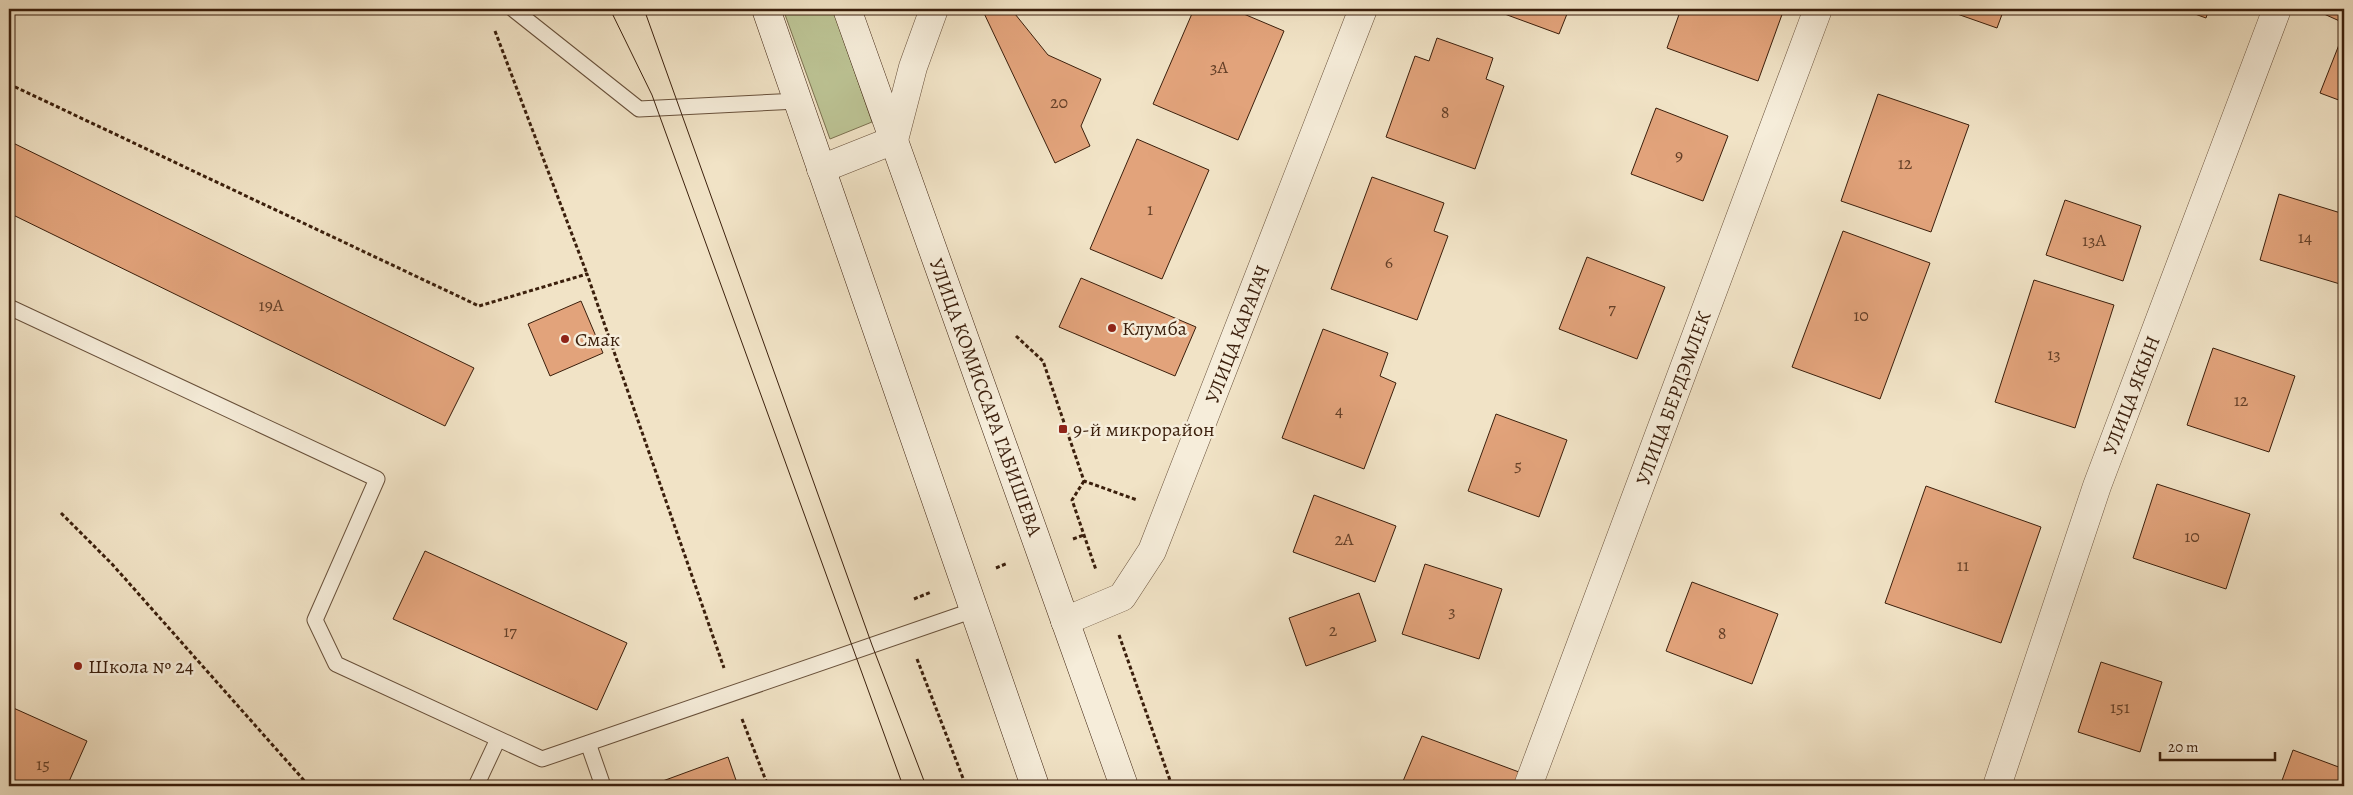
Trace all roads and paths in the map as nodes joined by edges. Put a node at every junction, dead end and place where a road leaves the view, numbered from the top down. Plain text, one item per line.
1 (514, 9) edge
2 (766, 9) edge
3 (847, 9) edge
4 (934, 9) edge
5 (1363, 9) edge
6 (1818, 9) edge
7 (2277, 9) edge
8 (493, 27) dead end
9 (9, 84) edge
10 (798, 101) junction
11 (894, 140) junction
12 (821, 168) junction
13 (587, 274) junction
14 (9, 307) edge
15 (1016, 336) dead end
16 (1168, 512) junction
17 (61, 513) dead end
18 (974, 610) junction
19 (1065, 621) junction
20 (733, 693) junction
21 (498, 739) junction
22 (588, 743) junction
23 (309, 786) edge
24 (476, 786) edge
25 (603, 786) edge
26 (768, 786) edge
27 (1036, 786) edge
28 (1124, 786) edge
29 (1528, 786) edge
30 (1997, 786) edge

1 - 10 lane
2 - 10 street
3 - 11 street, УЛИЦА КОМИССАРА ГАБИШЕВА
4 - 11 street
5 - 16 street, УЛИЦА КАРАГАЧ
6 - 29 street, УЛИЦА БЕРДЭМЛЕК
7 - 30 street, УЛИЦА ЯКЫН
8 - 13 path
9 - 13 path
10 - 12 street
11 - 12 street
11 - 19 street, УЛИЦА КОМИССАРА ГАБИШЕВА
12 - 18 street
13 - 20 path
14 - 21 lane
15 - 16 path
16 - 19 street, УЛИЦА КАРАГАЧ
17 - 23 path
18 - 20 lane
18 - 27 street
19 - 28 street, УЛИЦА КОМИССАРА ГАБИШЕВА
20 - 22 lane
20 - 26 path
21 - 22 lane
21 - 24 lane
22 - 25 lane

